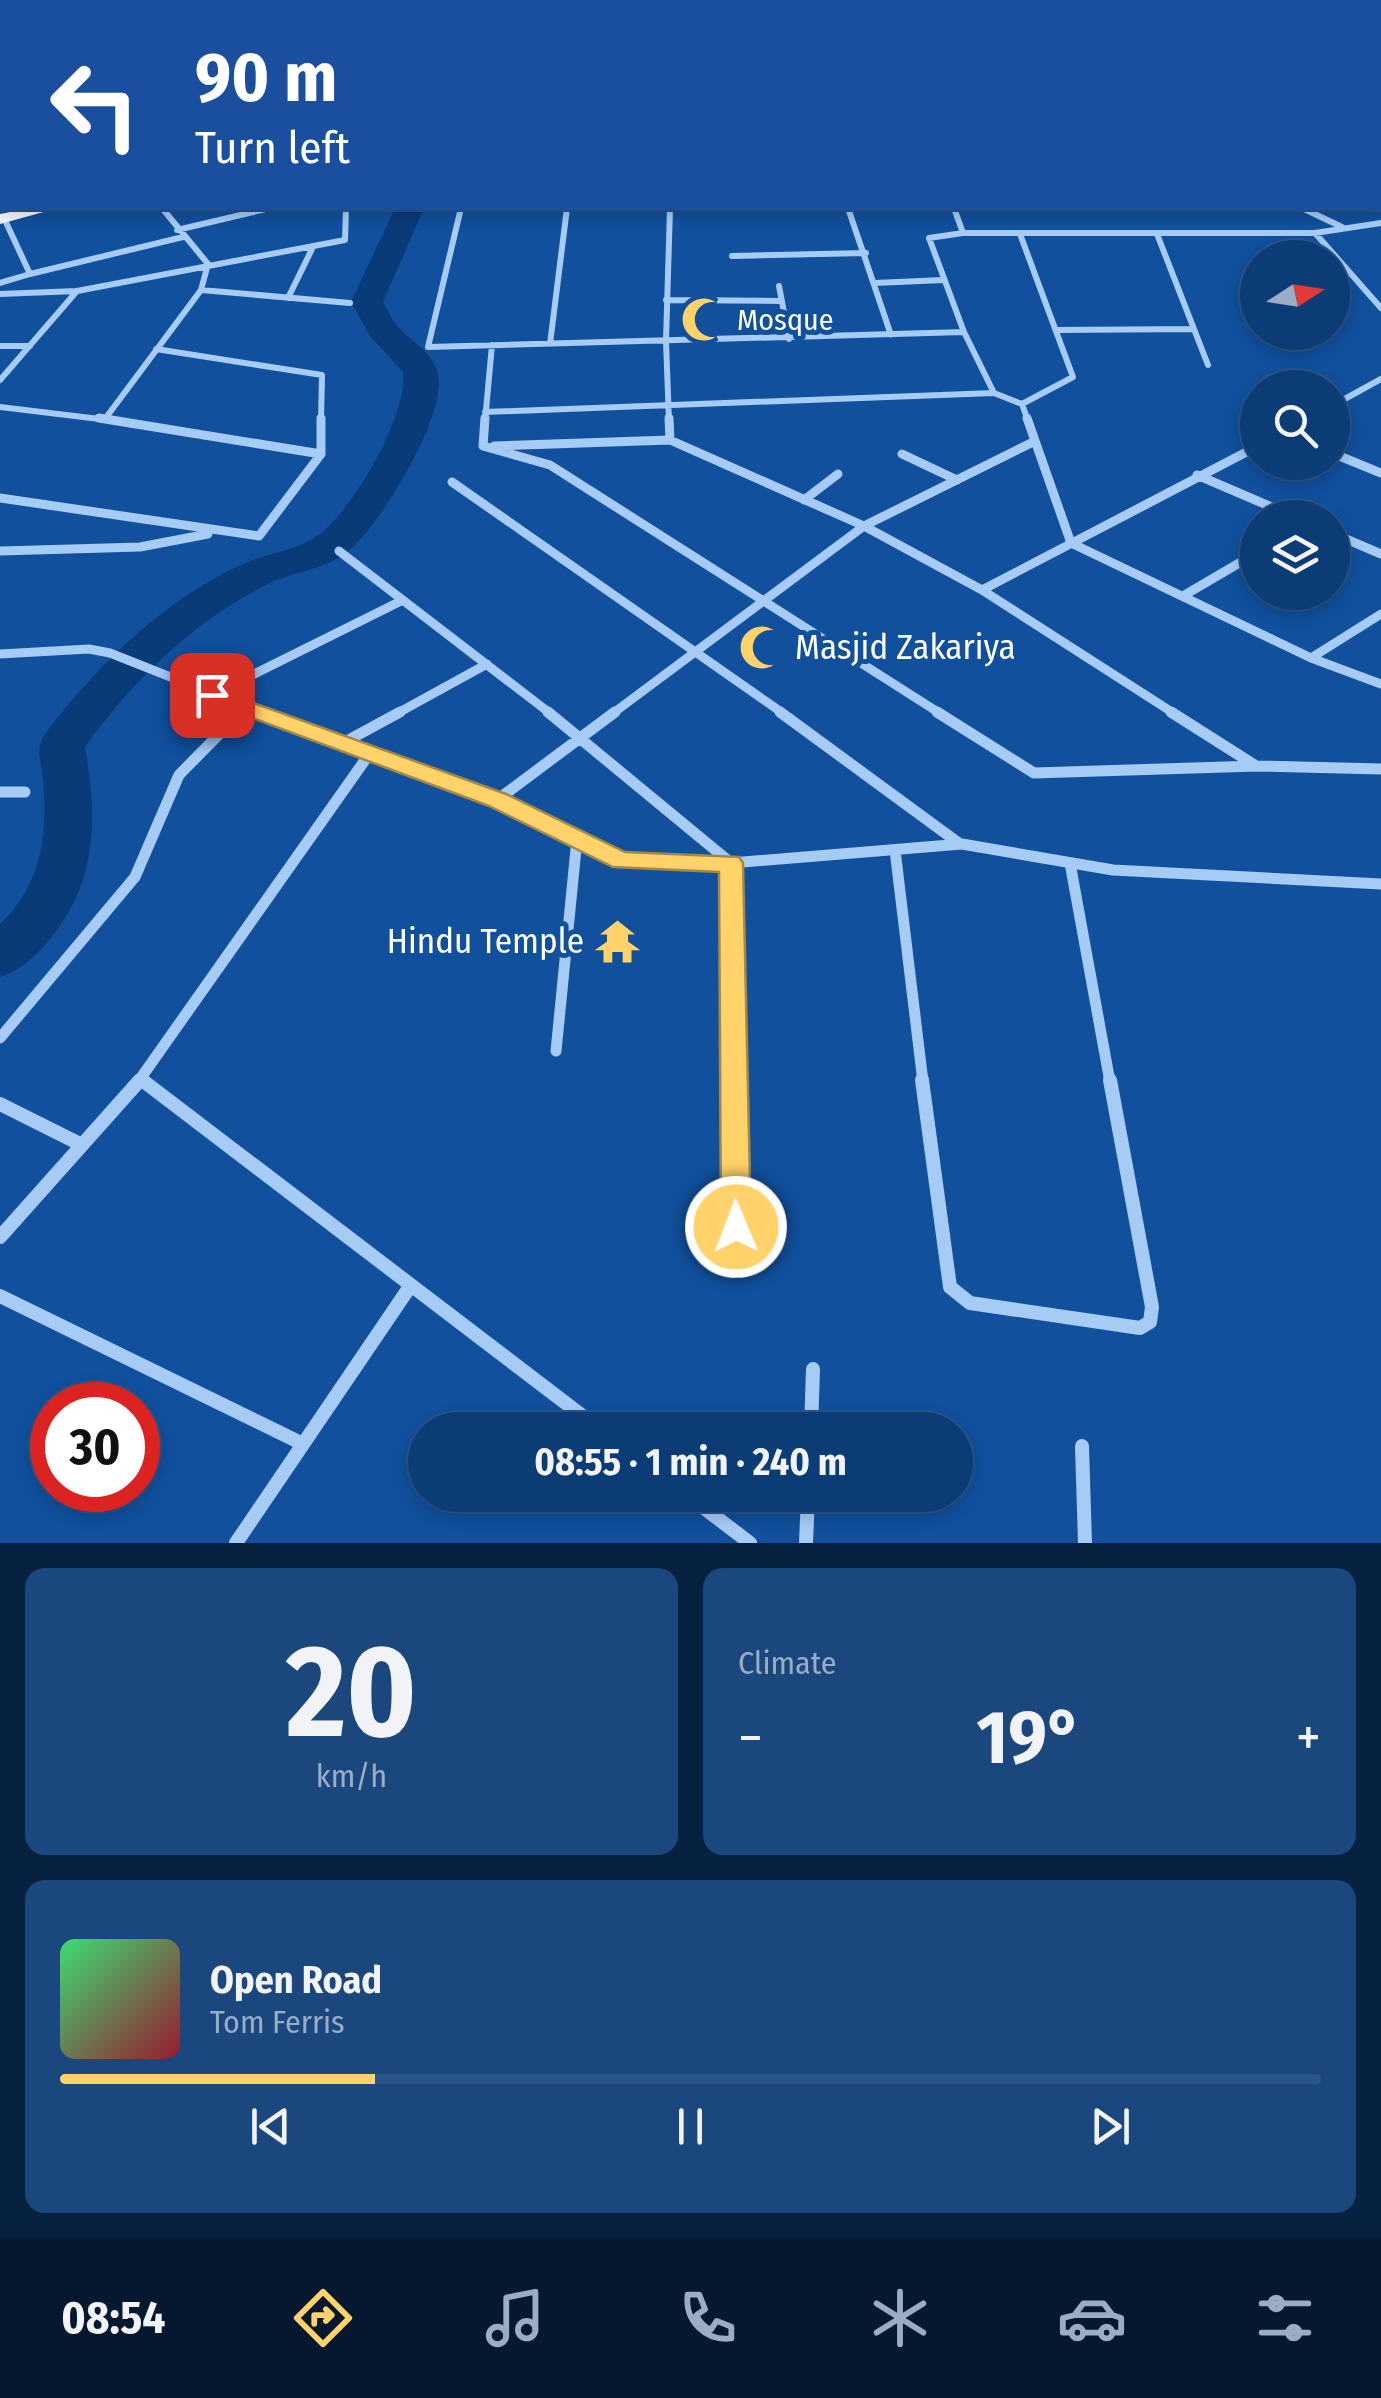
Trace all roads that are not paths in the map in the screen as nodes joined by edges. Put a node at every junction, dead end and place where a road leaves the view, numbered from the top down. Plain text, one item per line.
1 (163, 210) edge
2 (263, 210) edge
3 (346, 210) edge
4 (461, 210) edge
5 (567, 210) edge
6 (670, 210) edge
7 (849, 210) edge
8 (955, 210) edge
9 (1306, 210) edge
10 (2, 212) edge
11 (1381, 222) edge
12 (1343, 228) junction
13 (180, 233) junction
14 (963, 233) junction
15 (1020, 234) junction
16 (1157, 234) junction
17 (1314, 234) junction
18 (313, 247) junction
19 (866, 253) junction
20 (732, 256) dead end
21 (208, 264) junction
22 (30, 274) junction
23 (943, 280) junction
24 (0, 283) edge
25 (875, 283) junction
26 (779, 286) dead end
27 (202, 290) junction
28 (77, 291) junction
29 (0, 294) edge
30 (288, 298) junction
31 (666, 300) junction
32 (782, 300) junction
33 (350, 304) dead end
34 (1381, 308) edge
35 (1056, 330) junction
36 (1193, 330) junction
37 (964, 332) junction
38 (891, 335) junction
39 (789, 340) junction
40 (666, 341) junction
41 (550, 344) junction
42 (492, 345) junction
43 (0, 346) edge
44 (30, 346) junction
45 (156, 349) junction
46 (1208, 365) dead end
47 (1381, 379) edge
48 (0, 380) edge
49 (994, 393) junction
50 (1350, 396) edge
51 (1022, 404) junction
52 (666, 405) junction
53 (0, 407) edge
54 (485, 412) junction
55 (105, 419) junction
56 (670, 440) junction
57 (1035, 441) junction
58 (483, 446) junction
59 (321, 454) junction
60 (902, 454) dead end
61 (1240, 454) edge
62 (1350, 460) edge
63 (1380, 472) edge
64 (838, 474) dead end
65 (1197, 474) junction
66 (956, 480) junction
67 (452, 482) dead end
68 (0, 498) edge
69 (804, 500) junction
70 (1256, 500) edge
71 (864, 526) junction
72 (216, 532) junction
73 (1350, 541) edge
74 (1070, 543) junction
75 (0, 551) edge
76 (340, 551) dead end
77 (1381, 554) edge
78 (1240, 563) edge
79 (982, 590) junction
80 (1183, 596) junction
81 (403, 600) junction
82 (763, 600) junction
83 (1381, 614) edge
84 (698, 650) junction
85 (0, 654) edge
86 (1311, 658) junction
87 (487, 664) junction
88 (1381, 684) edge
89 (212, 695) junction
90 (245, 707) junction
91 (581, 737) junction
92 (343, 743) junction
93 (370, 753) junction
94 (1257, 766) junction
95 (1381, 770) edge
96 (0, 792) edge
97 (25, 792) dead end
98 (498, 800) junction
99 (578, 839) junction
100 (962, 844) junction
101 (896, 850) junction
102 (731, 863) junction
103 (1070, 863) junction
104 (1381, 884) edge
105 (0, 1038) edge
106 (556, 1051) dead end
107 (141, 1079) junction
108 (0, 1104) edge
109 (82, 1145) junction
110 (736, 1227) dead end
111 (0, 1236) edge
112 (411, 1284) junction
113 (0, 1296) edge
114 (813, 1369) dead end
115 (578, 1412) edge
116 (812, 1412) edge
117 (303, 1444) junction
118 (1082, 1446) dead end
119 (709, 1512) edge
120 (807, 1512) edge
121 (236, 1543) edge
122 (750, 1543) edge
123 (806, 1543) edge
124 (1085, 1543) edge

1 - 13 street
2 - 13 street
3 - 18 street
4 - 42 street
5 - 41 street
6 - 31 street
7 - 19 street
8 - 14 street
9 - 12 street
10 - 22 street
11 - 12 street
12 - 17 street
13 - 21 street
13 - 22 street
14 - 15 street
14 - 23 street
15 - 16 street
15 - 35 street
16 - 17 street
16 - 36 street
17 - 34 street
18 - 21 street
18 - 30 street
19 - 20 street
19 - 25 street
21 - 27 street
21 - 28 street
22 - 24 street
23 - 25 street
23 - 37 street
25 - 38 street
26 - 32 street
27 - 30 street
27 - 45 street
28 - 29 street
28 - 44 street
30 - 33 street
31 - 32 street
31 - 40 street
32 - 39 street
35 - 36 street
35 - 51 street
36 - 46 street
37 - 38 street
37 - 49 street
38 - 39 street
39 - 40 street
40 - 41 street
40 - 52 street
41 - 42 street
42 - 54 street
43 - 44 street
44 - 48 street
45 - 55 street
45 - 59 street
47 - 50 street
49 - 51 street
49 - 52 street
51 - 57 street
52 - 54 street
52 - 56 street
53 - 55 street
54 - 58 street
55 - 59 street
56 - 58 street
56 - 69 street
57 - 66 street
57 - 74 street
58 - 82 street
59 - 72 street
60 - 66 street
61 - 65 street
62 - 63 street
64 - 69 street
65 - 70 street
65 - 74 street
66 - 71 street
67 - 84 street
68 - 72 street
69 - 71 street
71 - 79 street
71 - 82 street
72 - 75 street
73 - 77 street
74 - 79 street
74 - 80 street
76 - 81 street
78 - 80 street
79 - 94 street
80 - 86 street
81 - 87 street
81 - 89 street
82 - 84 street
82 - 94 street
83 - 86 street
84 - 91 street
84 - 100 street
85 - 89 street
86 - 88 street
87 - 91 street
87 - 92 street
89 - 90 street
90 - 92 street
90 - 105 street
91 - 98 street
91 - 102 street
92 - 93 street
93 - 98 street
93 - 107 street
94 - 95 street
96 - 97 street
98 - 99 street
99 - 102 street
99 - 106 street
100 - 101 street
100 - 103 street
101 - 102 street
101 - 103 street
102 - 110 street
103 - 104 street
107 - 109 street
107 - 112 street
108 - 109 street
109 - 111 street
112 - 115 street
112 - 117 street
113 - 117 street
114 - 116 street
117 - 121 street
118 - 124 street
119 - 122 street
120 - 123 street

